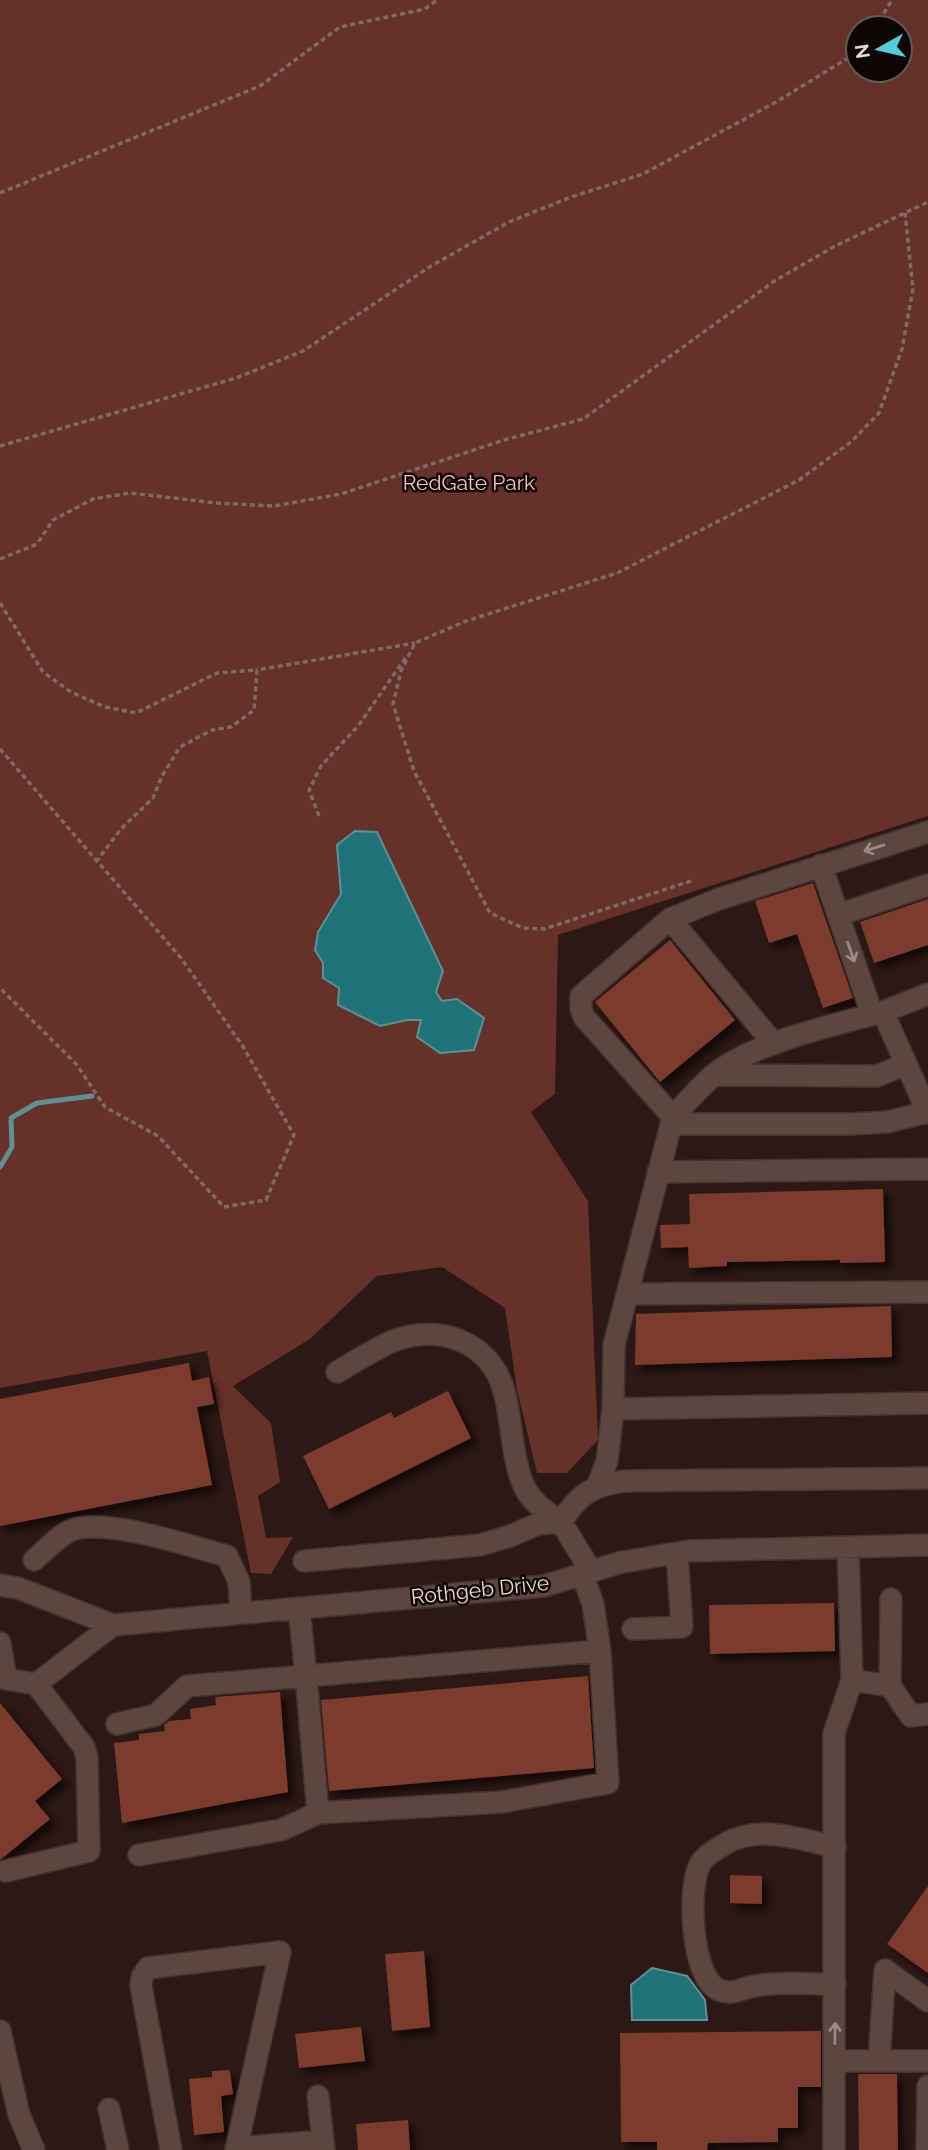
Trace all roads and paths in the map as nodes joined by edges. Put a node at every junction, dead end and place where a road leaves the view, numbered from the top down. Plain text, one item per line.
1 (437, 0) edge
2 (844, 61) edge
3 (0, 193) edge
4 (928, 202) edge
5 (905, 213) junction
6 (0, 446) edge
7 (0, 559) edge
8 (0, 603) edge
9 (415, 643) junction
10 (257, 670) junction
11 (0, 749) edge
12 (319, 816) dead end
13 (928, 832) edge
14 (96, 862) junction
15 (821, 865) junction
16 (691, 881) dead end
17 (928, 885) edge
18 (838, 915) junction
19 (670, 919) junction
20 (0, 988) edge
21 (928, 994) edge
22 (878, 1013) junction
23 (774, 1044) junction
24 (906, 1064) junction
25 (715, 1075) junction
26 (928, 1112) edge
27 (672, 1121) junction
28 (928, 1169) edge
29 (658, 1172) junction
30 (928, 1292) edge
31 (627, 1294) junction
32 (337, 1372) dead end
33 (928, 1403) edge
34 (613, 1409) junction
35 (928, 1478) edge
36 (598, 1485) junction
37 (561, 1522) junction
38 (928, 1545) edge
39 (848, 1547) junction
40 (677, 1553) junction
41 (34, 1560) dead end
42 (304, 1561) dead end
43 (587, 1573) junction
44 (0, 1585) edge
45 (891, 1599) dead end
46 (299, 1608) junction
47 (242, 1614) junction
48 (113, 1625) junction
49 (633, 1629) dead end
50 (0, 1643) edge
51 (600, 1651) junction
52 (306, 1675) junction
53 (852, 1680) junction
54 (36, 1684) junction
55 (890, 1686) junction
56 (928, 1714) edge
57 (117, 1724) dead end
58 (318, 1813) junction
59 (835, 1847) junction
60 (139, 1854) dead end
61 (6, 1871) dead end
62 (835, 1984) junction
63 (928, 2001) edge
64 (0, 2031) edge
65 (880, 2060) junction
66 (928, 2061) edge
67 (834, 2062) junction
68 (928, 2086) edge
69 (318, 2096) dead end
70 (109, 2109) dead end
71 (927, 2133) edge
72 (323, 2145) edge
73 (236, 2149) edge
74 (34, 2150) edge
75 (118, 2150) edge
76 (171, 2150) edge
77 (834, 2150) edge

1 - 3 path
2 - 6 path
4 - 5 path
5 - 7 path
5 - 9 path
8 - 10 path
9 - 10 path
9 - 12 path
9 - 16 path
10 - 14 path
11 - 14 path
13 -> 15 street
14 - 20 path
15 - 18 street
15 - 19 street
17 - 18 street
18 -> 22 street
19 - 23 street
19 - 27 street
21 - 22 street
22 - 23 street
22 - 24 street
23 - 25 street
24 - 25 street
24 - 26 street
25 - 27 street
26 - 27 street
27 - 29 street
28 - 29 street
29 - 31 street
30 - 31 street
31 - 34 street
32 - 37 street
33 - 34 street
34 - 36 street
35 - 36 street
36 - 37 street
37 - 42 street
37 - 43 street
38 - 39 street, Rothgeb Drive
39 - 40 street, Rothgeb Drive
39 - 53 street
40 - 43 street, Rothgeb Drive
40 - 49 street
41 - 47 street
43 - 46 street, Rothgeb Drive
43 - 51 street
44 - 48 street
45 - 55 street
46 - 47 street, Rothgeb Drive
46 - 52 street
47 - 48 street, Rothgeb Drive
48 - 54 street
50 - 54 street
51 - 52 street
51 - 58 street
52 - 57 street
52 - 58 street
53 - 55 street
53 - 59 street
54 - 61 street
55 - 56 street
58 - 60 street
59 - 62 street
59 - 62 street
67 -> 62 street
63 - 65 street
64 - 74 street
65 - 66 street
65 - 67 street
67 - 77 street
68 - 71 street
69 - 72 street
70 - 75 street
72 - 73 street
73 - 76 street

